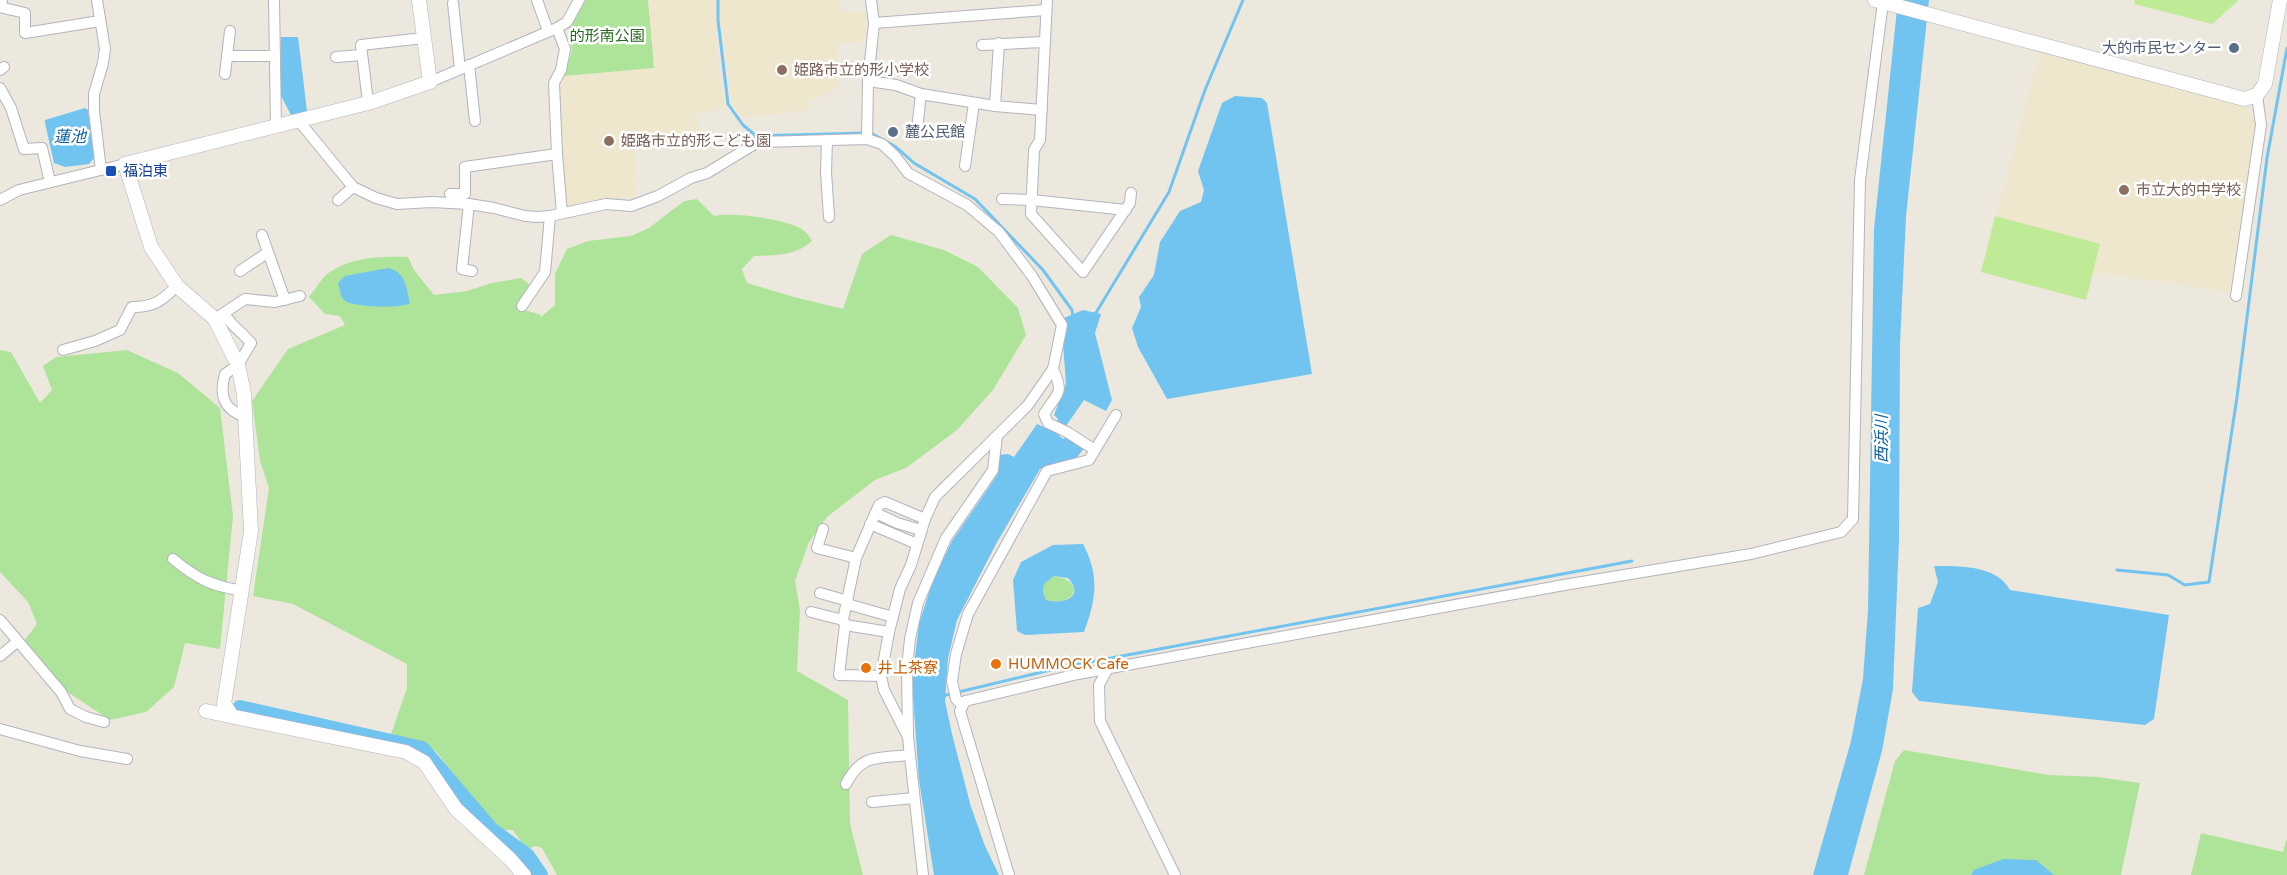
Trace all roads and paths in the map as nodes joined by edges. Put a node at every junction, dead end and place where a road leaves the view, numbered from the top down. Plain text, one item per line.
1 (2, 0) edge
2 (97, 0) edge
3 (274, 0) edge
4 (419, 0) edge
5 (537, 0) edge
6 (579, 0) edge
7 (871, 0) edge
8 (2280, 0) edge
9 (1882, 2) edge
10 (453, 3) dead end
11 (1046, 5) edge
12 (100, 21) junction
13 (874, 23) junction
14 (553, 29) junction
15 (230, 31) dead end
16 (424, 38) junction
17 (1044, 42) junction
18 (999, 43) junction
19 (982, 45) dead end
20 (362, 55) junction
21 (227, 56) junction
22 (275, 56) junction
23 (336, 57) dead end
24 (465, 67) junction
25 (225, 74) dead end
26 (868, 81) junction
27 (430, 82) junction
28 (0, 87) edge
29 (921, 94) junction
30 (2257, 95) junction
31 (368, 102) junction
32 (974, 103) junction
33 (995, 106) junction
34 (5, 110) edge
35 (1042, 110) junction
36 (298, 120) junction
37 (475, 121) dead end
38 (276, 126) junction
39 (917, 130) dead end
40 (867, 138) junction
41 (827, 140) junction
42 (556, 154) junction
43 (125, 164) junction
44 (965, 166) dead end
45 (101, 170) junction
46 (50, 182) junction
47 (353, 187) junction
48 (1131, 193) dead end
49 (450, 194) dead end
50 (1002, 199) dead end
51 (0, 200) edge
52 (338, 200) dead end
53 (1032, 200) junction
54 (469, 204) junction
55 (1125, 210) junction
56 (562, 213) junction
57 (550, 216) junction
58 (829, 217) dead end
59 (262, 235) dead end
60 (267, 253) junction
61 (240, 271) dead end
62 (472, 271) dead end
63 (177, 286) junction
64 (300, 296) dead end
65 (2236, 296) dead end
66 (285, 300) junction
67 (522, 306) dead end
68 (220, 316) junction
69 (63, 350) dead end
70 (238, 365) junction
71 (1053, 369) junction
72 (1116, 415) dead end
73 (245, 417) junction
74 (997, 436) junction
75 (1095, 450) junction
76 (876, 513) junction
77 (925, 519) junction
78 (870, 524) junction
79 (823, 529) dead end
80 (921, 530) junction
81 (917, 544) junction
82 (856, 558) junction
83 (173, 559) dead end
84 (911, 565) junction
85 (931, 573) junction
86 (243, 591) junction
87 (820, 593) dead end
88 (847, 602) junction
89 (811, 612) dead end
90 (893, 616) junction
91 (0, 620) edge
92 (844, 623) junction
93 (888, 634) junction
94 (910, 639) junction
95 (17, 642) junction
96 (0, 656) edge
97 (1108, 668) junction
98 (881, 676) junction
99 (962, 705) junction
100 (206, 711) dead end
101 (232, 716) junction
102 (104, 722) dead end
103 (0, 729) edge
104 (908, 737) junction
105 (908, 755) junction
106 (128, 759) dead end
107 (846, 784) dead end
108 (914, 798) junction
109 (872, 802) dead end
110 (920, 874) edge
111 (524, 875) edge
112 (1009, 875) edge
113 (1175, 875) edge

1 - 12 street
2 - 12 street
3 - 22 street
4 - 16 street
5 - 14 street
6 - 14 street
7 - 13 street
8 - 30 street
9 - 30 street
9 - 97 street
10 - 24 street
11 - 13 street
11 - 17 street
12 - 45 street
13 - 26 street
14 - 24 street
14 - 42 street
15 - 21 street
16 - 20 street
16 - 27 street
17 - 18 street
17 - 35 street
18 - 19 street
18 - 33 street
20 - 23 street
20 - 31 street
21 - 22 street
21 - 25 street
22 - 38 street
24 - 27 street
24 - 37 street
26 - 29 street
26 - 40 street
27 - 31 street
28 - 34 street
29 - 32 street
29 - 39 street
30 - 65 street
31 - 36 street
32 - 33 street
32 - 44 street
33 - 35 street
34 - 46 street
35 - 53 street
36 - 38 street
36 - 47 street
38 - 43 street
40 - 41 street
40 - 71 street
41 - 56 street
41 - 58 street
42 - 49 street
42 - 56 street
43 - 45 street
43 - 63 street
45 - 46 street
46 - 51 street
47 - 52 street
47 - 54 street
48 - 55 street
50 - 53 street
53 - 55 street
53 - 55 street
54 - 57 street
54 - 62 street
56 - 57 street
57 - 67 street
59 - 60 street
60 - 61 street
60 - 66 street
63 - 68 street
63 - 69 street
64 - 66 street
66 - 68 street
68 - 70 street
68 - 70 street
70 - 73 street
70 - 73 street
71 - 74 street
71 - 75 street
72 - 75 street
73 - 86 street
74 - 77 street
74 - 85 street
75 - 99 street
76 - 77 street
76 - 78 street
76 - 80 street
77 - 80 street
78 - 81 street
78 - 82 street
79 - 82 street
80 - 81 street
81 - 84 street
82 - 88 street
83 - 86 street
84 - 85 street
84 - 90 street
85 - 94 street
86 - 101 street
87 - 88 street
88 - 90 street
88 - 92 street
89 - 92 street
90 - 93 street
91 - 95 street
92 - 93 street
92 - 98 street
93 - 94 street
93 - 98 street
94 - 104 street
95 - 96 street
95 - 102 street
97 - 99 street
97 - 113 street
98 - 104 street
99 - 112 street
100 - 101 street
101 - 111 street
103 - 106 street
104 - 105 street
105 - 107 street
105 - 108 street
108 - 109 street
108 - 110 street

